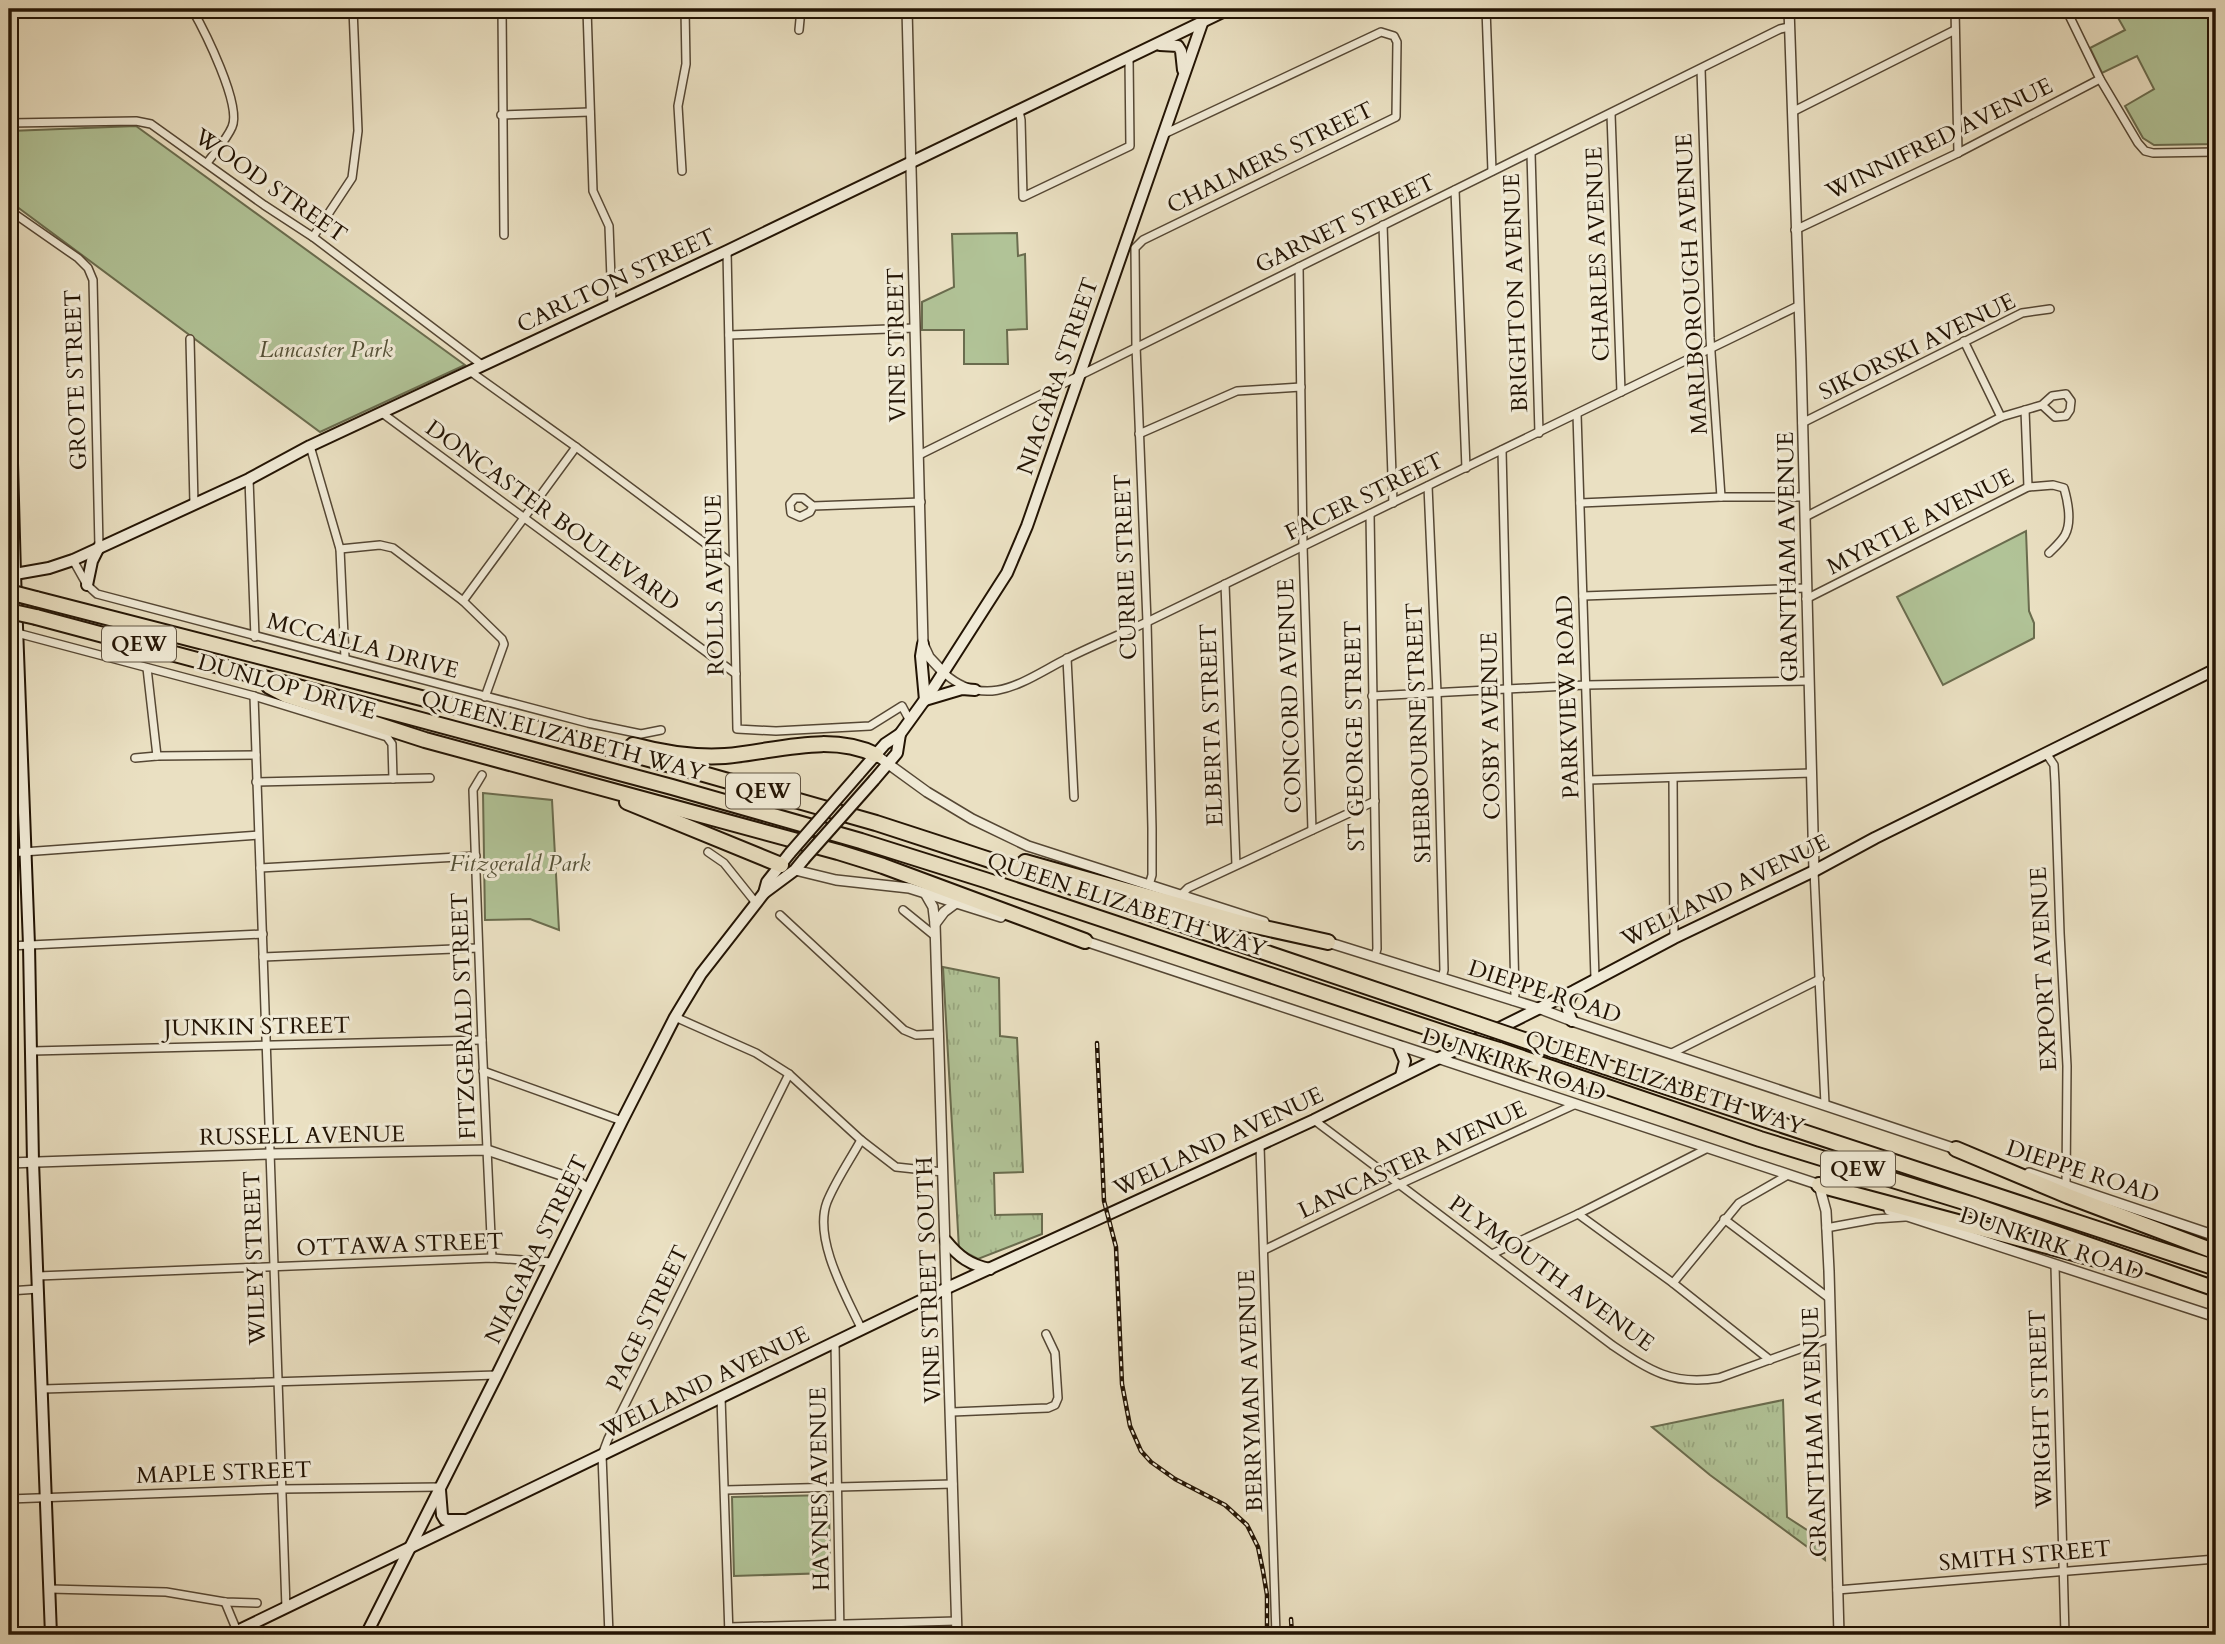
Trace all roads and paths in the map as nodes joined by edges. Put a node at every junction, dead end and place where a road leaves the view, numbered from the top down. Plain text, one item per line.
1 (192, 9) edge
2 (353, 9) edge
3 (502, 9) edge
4 (587, 9) edge
5 (684, 9) edge
6 (801, 9) edge
7 (907, 9) edge
8 (1207, 9) edge
9 (1229, 9) edge
10 (1486, 9) edge
11 (1789, 9) edge
12 (1955, 9) edge
13 (2066, 9) edge
14 (1202, 23) junction
15 (1789, 27) junction
16 (799, 30) dead end
17 (1955, 30) junction
18 (1157, 45) junction
19 (1129, 58) junction
20 (1701, 69) junction
21 (1184, 76) junction
22 (2100, 79) junction
23 (1018, 111) junction
24 (1792, 112) junction
25 (590, 113) junction
26 (1611, 114) junction
27 (501, 115) junction
28 (9, 123) edge
29 (1164, 134) junction
30 (2216, 152) edge
31 (1531, 153) junction
32 (1958, 153) junction
33 (912, 162) junction
34 (207, 163) junction
35 (682, 171) dead end
36 (1492, 172) junction
37 (1455, 190) junction
38 (9, 210) edge
39 (1383, 225) junction
40 (1795, 230) junction
41 (504, 235) dead end
42 (313, 237) junction
43 (1135, 248) joint
44 (727, 251) junction
45 (1299, 267) junction
46 (612, 304) junction
47 (1798, 306) junction
48 (2050, 309) dead end
49 (915, 328) junction
50 (729, 335) junction
51 (190, 340) dead end
52 (1964, 341) junction
53 (1136, 346) junction
54 (1711, 348) junction
55 (9, 353) edge
56 (482, 365) junction
57 (471, 372) junction
58 (1081, 373) junction
59 (1301, 387) junction
60 (1620, 392) junction
61 (2042, 405) dead end
62 (2025, 410) junction
63 (382, 413) junction
64 (1577, 414) junction
65 (2001, 416) junction
66 (1802, 423) junction
67 (1539, 433) junction
68 (1139, 434) junction
69 (310, 446) junction
70 (576, 447) junction
71 (1502, 450) junction
72 (919, 455) junction
73 (1466, 468) junction
74 (249, 479) junction
75 (1427, 486) junction
76 (2028, 486) junction
77 (1721, 497) junction
78 (1804, 497) junction
79 (921, 502) junction
80 (1393, 503) junction
81 (1580, 503) junction
82 (194, 504) junction
83 (813, 506) dead end
84 (1370, 514) junction
85 (525, 517) junction
86 (1805, 517) junction
87 (1303, 546) junction
88 (99, 547) junction
89 (340, 549) junction
90 (2049, 553) dead end
91 (73, 560) junction
92 (733, 564) junction
93 (12, 573) edge
94 (1226, 584) junction
95 (87, 585) junction
96 (1807, 589) junction
97 (9, 592) edge
98 (1583, 596) junction
99 (1806, 599) junction
100 (463, 601) junction
101 (9, 611) edge
102 (1147, 622) junction
103 (13, 633) edge
104 (255, 637) junction
105 (923, 644) junction
106 (345, 658) junction
107 (1067, 658) junction
108 (148, 668) junction
109 (2216, 669) edge
110 (243, 673) junction
111 (944, 673) junction
112 (736, 674) junction
113 (1809, 681) junction
114 (1586, 685) junction
115 (1508, 689) junction
116 (975, 690) junction
117 (14, 691) edge
118 (1437, 693) junction
119 (254, 696) junction
120 (1372, 696) junction
121 (485, 698) junction
122 (925, 700) junction
123 (464, 709) junction
124 (910, 721) junction
125 (661, 730) dead end
126 (900, 734) junction
127 (2046, 753) junction
128 (158, 755) junction
129 (256, 755) junction
130 (876, 755) junction
131 (135, 758) dead end
132 (889, 764) junction
133 (23, 773) junction
134 (1812, 773) junction
135 (9, 774) edge
136 (482, 775) dead end
137 (430, 778) dead end
138 (567, 778) junction
139 (1673, 778) junction
140 (393, 779) junction
141 (1589, 780) junction
142 (256, 782) junction
143 (1074, 797) dead end
144 (1376, 801) junction
145 (1312, 830) junction
146 (258, 835) junction
147 (928, 840) junction
148 (26, 852) junction
149 (708, 852) dead end
150 (9, 853) edge
151 (476, 856) junction
152 (789, 863) junction
153 (1236, 865) junction
154 (260, 868) junction
155 (1814, 871) junction
156 (1149, 885) junction
157 (925, 893) junction
158 (1181, 895) junction
159 (756, 903) junction
160 (956, 903) junction
161 (904, 911) dead end
162 (780, 915) dead end
163 (935, 924) junction
164 (263, 934) junction
165 (935, 936) junction
166 (1674, 938) junction
167 (1085, 941) junction
168 (1328, 942) junction
169 (29, 945) junction
170 (9, 946) edge
171 (478, 948) junction
172 (1375, 956) junction
173 (263, 957) junction
174 (1442, 978) junction
175 (1595, 978) junction
176 (1820, 979) junction
177 (1574, 991) junction
178 (1513, 1001) junction
179 (1538, 1008) junction
180 (675, 1017) junction
181 (1572, 1021) junction
182 (939, 1034) junction
183 (482, 1040) junction
184 (266, 1045) junction
185 (1399, 1047) junction
186 (33, 1051) junction
187 (1672, 1053) junction
188 (1438, 1059) junction
189 (483, 1071) junction
190 (789, 1074) junction
191 (1401, 1076) junction
192 (1576, 1104) junction
193 (1825, 1104) junction
194 (1314, 1120) junction
195 (622, 1121) junction
196 (861, 1140) junction
197 (1260, 1146) junction
198 (1708, 1148) junction
199 (1956, 1149) junction
200 (487, 1150) junction
201 (270, 1154) junction
202 (33, 1162) junction
203 (9, 1163) edge
204 (943, 1172) junction
205 (1788, 1175) junction
206 (1400, 1184) junction
207 (1819, 1185) junction
208 (2066, 1185) junction
209 (588, 1189) junction
210 (1846, 1193) junction
211 (1826, 1211) junction
212 (1578, 1214) junction
213 (1907, 1217) junction
214 (1724, 1219) junction
215 (1826, 1228) junction
216 (2216, 1236) edge
217 (946, 1241) junction
218 (1264, 1250) junction
219 (2216, 1252) edge
220 (1492, 1254) junction
221 (492, 1258) junction
222 (552, 1262) junction
223 (274, 1266) junction
224 (2055, 1266) junction
225 (2216, 1268) edge
226 (990, 1269) junction
227 (2168, 1273) junction
228 (38, 1276) junction
229 (1673, 1283) junction
230 (947, 1288) junction
231 (38, 1289) junction
232 (2216, 1289) edge
233 (9, 1290) edge
234 (1829, 1298) junction
235 (2216, 1317) edge
236 (862, 1330) junction
237 (1046, 1334) dead end
238 (1830, 1338) junction
239 (835, 1343) junction
240 (1770, 1360) junction
241 (498, 1375) junction
242 (278, 1381) junction
243 (43, 1389) junction
244 (722, 1398) junction
245 (952, 1412) junction
246 (602, 1455) junction
247 (953, 1484) junction
248 (440, 1487) junction
249 (838, 1488) junction
250 (282, 1489) junction
251 (725, 1490) junction
252 (46, 1498) junction
253 (9, 1499) edge
254 (474, 1518) junction
255 (409, 1548) junction
256 (2216, 1559) edge
257 (2064, 1571) junction
258 (50, 1588) junction
259 (1837, 1590) junction
260 (225, 1602) junction
261 (257, 1604) dead end
262 (286, 1608) junction
263 (957, 1621) junction
264 (840, 1623) junction
265 (729, 1631) edge
266 (233, 1633) edge
267 (51, 1635) edge
268 (366, 1635) edge
269 (609, 1635) edge
270 (840, 1635) edge
271 (957, 1635) edge
272 (1276, 1635) edge
273 (1839, 1635) edge
274 (2066, 1635) edge

1 - 34 street
2 - 42 street
3 - 27 street
4 - 25 street
5 - 35 street
6 - 16 street
7 - 33 street, VINE STREET
8 - 14 main road, NIAGARA STREET
9 - 14 main road, CARLTON STREET
10 - 36 street
11 - 15 street, GRANTHAM AVENUE
12 - 17 street
13 - 22 street
14 - 18 main road, CARLTON STREET
14 - 21 main road, NIAGARA STREET
15 - 20 street, GARNET STREET
15 - 24 street, GRANTHAM AVENUE
17 - 24 street
17 - 32 street
18 - 19 main road, CARLTON STREET
18 - 21 main road
19 - 23 main road, CARLTON STREET
19 - 23 street
20 - 26 street, GARNET STREET
20 - 54 street, MARLBOROUGH AVENUE
21 - 29 main road, NIAGARA STREET
22 - 30 street
22 - 32 street, WINNIFRED AVENUE
23 - 33 main road, CARLTON STREET
24 - 40 street, GRANTHAM AVENUE
25 - 27 street
25 - 46 street
26 - 31 street, GARNET STREET
26 - 60 street, CHARLES AVENUE
27 - 41 street
28 - 34 street, WOOD STREET
29 - 43 street, CHALMERS STREET
29 - 58 main road, NIAGARA STREET
31 - 36 street, GARNET STREET
31 - 67 street, BRIGHTON AVENUE
32 - 40 street, WINNIFRED AVENUE
33 - 44 main road, CARLTON STREET
33 - 49 street, VINE STREET
34 - 42 street, WOOD STREET
36 - 37 street, GARNET STREET
37 - 39 street, GARNET STREET
37 - 73 street
38 - 88 street, GROTE STREET
39 - 45 street, GARNET STREET
39 - 80 street
40 - 47 street, GRANTHAM AVENUE
42 - 56 street, WOOD STREET
43 - 53 street, CURRIE STREET
44 - 46 main road, CARLTON STREET
44 - 50 street, ROLLS AVENUE
45 - 53 street, GARNET STREET
45 - 59 street, CONCORD AVENUE
46 - 56 main road, CARLTON STREET
47 - 54 street, FACER STREET
47 - 66 street, GRANTHAM AVENUE
48 - 52 street, SIKORSKI AVENUE
49 - 50 street
49 - 72 street, VINE STREET
50 - 92 street, ROLLS AVENUE
51 - 82 street
52 - 65 street
52 - 66 street, SIKORSKI AVENUE
53 - 58 street, GARNET STREET
53 - 68 street, CURRIE STREET
54 - 60 street, FACER STREET
54 - 77 street, MARLBOROUGH AVENUE
55 - 93 main road
56 - 57 main road, CARLTON STREET
57 - 63 main road, CARLTON STREET
57 - 70 street
58 - 72 street, GARNET STREET
58 - 111 main road, NIAGARA STREET
59 - 68 street
59 - 87 street, CONCORD AVENUE
60 - 64 street, FACER STREET
61 - 62 street
62 - 65 street
62 - 76 street
63 - 69 main road, CARLTON STREET
63 - 85 street, DONCASTER BOULEVARD
64 - 67 street, FACER STREET
64 - 81 street, PARKVIEW ROAD
65 - 86 street
66 - 78 street, GRANTHAM AVENUE
67 - 71 street, FACER STREET
68 - 102 street, CURRIE STREET
69 - 74 main road, CARLTON STREET
69 - 89 street
70 - 85 street
70 - 92 street
71 - 73 street, FACER STREET
71 - 115 street, COSBY AVENUE
72 - 79 street, VINE STREET
73 - 75 street, FACER STREET
74 - 82 main road, CARLTON STREET
74 - 104 street
75 - 80 street, FACER STREET
75 - 118 street, SHERBOURNE STREET
76 - 90 street, MYRTLE AVENUE
76 - 99 street, MYRTLE AVENUE
77 - 78 street
77 - 81 street
78 - 86 street, GRANTHAM AVENUE
79 - 83 street
79 - 105 street, VINE STREET
80 - 84 street, FACER STREET
81 - 98 street, PARKVIEW ROAD
82 - 88 main road, CARLTON STREET
84 - 87 street, FACER STREET
84 - 120 street, ST GEORGE STREET
85 - 100 street
85 - 112 street, DONCASTER BOULEVARD
86 - 96 street, GRANTHAM AVENUE
87 - 94 street, FACER STREET
87 - 145 street, CONCORD AVENUE
88 - 91 main road, CARLTON STREET
88 - 95 main road
89 - 100 street
89 - 106 street
91 - 93 main road, CARLTON STREET
91 - 95 street
92 - 112 street, ROLLS AVENUE
93 - 103 main road
94 - 102 street, FACER STREET
94 - 153 street, ELBERTA STREET
95 - 104 street, MCCALLA DRIVE
96 - 98 street
96 - 99 street, GRANTHAM AVENUE
97 - 123 highway, QUEEN ELIZABETH WAY / QEW, bridge
98 - 114 street, PARKVIEW ROAD
99 - 113 street, GRANTHAM AVENUE
100 - 121 street
101 - 110 highway, QUEEN ELIZABETH WAY / QEW, bridge
102 - 107 street, FACER STREET
102 - 156 street, CURRIE STREET
103 - 108 street, DUNLOP DRIVE
103 - 117 main road
104 - 106 street, MCCALLA DRIVE
105 - 111 street
105 - 122 main road
106 - 121 street, MCCALLA DRIVE
107 - 116 street, FACER STREET
107 - 143 street
108 - 119 street, DUNLOP DRIVE
108 - 128 street
109 - 127 main road, WELLAND AVENUE
110 - 138 highway
110 - 227 highway, QUEEN ELIZABETH WAY / QEW, bridge
111 - 116 street
111 - 122 main road, NIAGARA STREET
112 - 124 street, ROLLS AVENUE
113 - 114 street
113 - 134 street, GRANTHAM AVENUE
114 - 115 street
114 - 141 street, PARKVIEW ROAD
115 - 118 street
115 - 178 street, COSBY AVENUE
116 - 122 main road
117 - 133 main road
118 - 120 street
118 - 174 street, SHERBOURNE STREET
119 - 129 street, WILEY STREET
119 - 140 street, DUNLOP DRIVE
120 - 144 street, ST GEORGE STREET
121 - 125 street, MCCALLA DRIVE
122 - 124 main road, NIAGARA STREET
123 - 130 highway
123 - 147 highway, QUEEN ELIZABETH WAY / QEW
124 - 126 main road, NIAGARA STREET
126 - 130 main road, NIAGARA STREET
126 - 132 main road, NIAGARA STREET
127 - 155 main road, WELLAND AVENUE
127 - 208 street, EXPORT AVENUE
128 - 129 street
128 - 131 street
129 - 142 street, WILEY STREET
130 - 132 street, DIEPPE ROAD
130 - 152 main road, NIAGARA STREET, bridge
132 - 152 main road, NIAGARA STREET, bridge
132 - 156 street, DIEPPE ROAD
133 - 135 street
133 - 148 main road
134 - 139 street
134 - 155 street, GRANTHAM AVENUE
136 - 151 street, FITZGERALD STREET
137 - 140 street
138 - 152 highway
138 - 167 highway
139 - 141 street
139 - 166 street
140 - 142 street
141 - 175 street, PARKVIEW ROAD
142 - 146 street, WILEY STREET
144 - 145 street
144 - 172 street, ST GEORGE STREET
145 - 153 street
146 - 148 street
146 - 154 street, WILEY STREET
147 - 168 highway
147 - 225 highway, QUEEN ELIZABETH WAY / QEW, bridge
148 - 150 street
148 - 169 main road
149 - 159 street
151 - 154 street
151 - 171 street, FITZGERALD STREET
152 - 157 street, DUNKIRK ROAD
152 - 159 main road, NIAGARA STREET
153 - 158 street
154 - 164 street, WILEY STREET
155 - 166 main road, WELLAND AVENUE
155 - 176 street, GRANTHAM AVENUE
156 - 158 street, DIEPPE ROAD
157 - 160 street, DUNKIRK ROAD
157 - 163 street, VINE STREET SOUTH
158 - 168 street, DIEPPE ROAD
159 - 180 main road, NIAGARA STREET
160 - 163 street
160 - 167 street, DUNKIRK ROAD
161 - 165 street
162 - 182 street
163 - 165 street, VINE STREET SOUTH
164 - 169 street
164 - 173 street, WILEY STREET
165 - 182 street, VINE STREET SOUTH
166 - 175 main road, WELLAND AVENUE
167 - 185 street, DUNKIRK ROAD
168 - 172 street, DIEPPE ROAD
169 - 170 street
169 - 186 main road
171 - 173 street
171 - 183 street, FITZGERALD STREET
172 - 174 street, DIEPPE ROAD
173 - 184 street, WILEY STREET
174 - 178 street, DIEPPE ROAD
175 - 177 main road, WELLAND AVENUE
176 - 187 street
176 - 193 street, GRANTHAM AVENUE
177 - 179 main road, WELLAND AVENUE
177 - 181 main road
178 - 179 street, DIEPPE ROAD
179 - 181 street, DIEPPE ROAD
179 - 188 main road, WELLAND AVENUE
180 - 190 street
180 - 195 main road, NIAGARA STREET
181 - 187 street, DIEPPE ROAD
182 - 204 street, VINE STREET SOUTH
183 - 184 street, JUNKIN STREET
183 - 189 street, FITZGERALD STREET
184 - 186 street, JUNKIN STREET
184 - 201 street, WILEY STREET
185 - 188 street, DUNKIRK ROAD
185 - 191 main road
186 - 202 main road
187 - 193 street, DIEPPE ROAD
188 - 191 main road, WELLAND AVENUE
188 - 192 street, DUNKIRK ROAD
189 - 195 street
189 - 200 street, FITZGERALD STREET
190 - 196 street
190 - 246 street, PAGE STREET
191 - 194 main road, WELLAND AVENUE
192 - 198 street, DUNKIRK ROAD
192 - 206 street, LANCASTER AVENUE
193 - 199 street, DIEPPE ROAD
194 - 197 main road, WELLAND AVENUE
194 - 206 street, PLYMOUTH AVENUE
195 - 209 main road, NIAGARA STREET
196 - 204 street
196 - 236 street
197 - 218 street, BERRYMAN AVENUE
197 - 226 main road, WELLAND AVENUE
198 - 205 street, DUNKIRK ROAD
198 - 212 street
199 - 208 street, DIEPPE ROAD
199 - 219 highway
200 - 201 street, RUSSELL AVENUE
200 - 209 street, RUSSELL AVENUE
200 - 221 street, FITZGERALD STREET
201 - 202 street, RUSSELL AVENUE
201 - 223 street, WILEY STREET
202 - 203 street, RUSSELL AVENUE
202 - 228 main road
204 - 217 street, VINE STREET SOUTH
205 - 207 street, DUNKIRK ROAD
205 - 214 street
206 - 218 street, LANCASTER AVENUE
206 - 220 street, PLYMOUTH AVENUE
207 - 210 highway
207 - 211 street, GRANTHAM AVENUE
208 - 216 street, DIEPPE ROAD
209 - 222 main road, NIAGARA STREET
210 - 211 street
210 - 213 street, DUNKIRK ROAD
210 - 227 highway
211 - 215 street, GRANTHAM AVENUE
212 - 220 street
212 - 229 street
213 - 215 street
213 - 224 street, DUNKIRK ROAD
214 - 229 street
214 - 234 street
215 - 234 street, GRANTHAM AVENUE
217 - 226 main road
217 - 230 street, VINE STREET SOUTH
218 - 272 street, BERRYMAN AVENUE
220 - 240 street, PLYMOUTH AVENUE
221 - 222 street, OTTAWA STREET
221 - 223 street, OTTAWA STREET
222 - 241 main road, NIAGARA STREET
223 - 228 street, OTTAWA STREET
223 - 242 street, WILEY STREET
224 - 235 street, DUNKIRK ROAD
224 - 257 street, WRIGHT STREET
226 - 230 main road, WELLAND AVENUE
227 - 232 highway, QUEEN ELIZABETH WAY / QEW
228 - 231 main road
229 - 240 street
230 - 236 main road, WELLAND AVENUE
230 - 245 street, VINE STREET SOUTH
231 - 233 street
231 - 243 main road
234 - 238 street, GRANTHAM AVENUE
236 - 239 main road, WELLAND AVENUE
237 - 245 street
238 - 240 street, PLYMOUTH AVENUE
238 - 259 street, GRANTHAM AVENUE
239 - 244 main road, WELLAND AVENUE
239 - 249 street, HAYNES AVENUE
241 - 242 street
241 - 248 main road, NIAGARA STREET
242 - 243 street
242 - 250 street, WILEY STREET
243 - 252 main road
244 - 246 main road, WELLAND AVENUE
244 - 251 street
245 - 247 street, VINE STREET SOUTH
246 - 254 main road, WELLAND AVENUE
246 - 269 street, PAGE STREET
247 - 249 street
247 - 263 street, VINE STREET SOUTH
248 - 250 street, MAPLE STREET
248 - 254 main road
248 - 255 main road, NIAGARA STREET
249 - 251 street
249 - 264 street, HAYNES AVENUE
250 - 252 street, MAPLE STREET
250 - 262 street, WILEY STREET
251 - 265 street
252 - 253 street, MAPLE STREET
252 - 258 main road
254 - 255 main road, WELLAND AVENUE
255 - 262 main road, WELLAND AVENUE
255 - 268 main road, NIAGARA STREET
256 - 257 street, SMITH STREET
257 - 259 street, SMITH STREET
257 - 274 street, WRIGHT STREET
258 - 260 street
258 - 267 main road
259 - 273 street, GRANTHAM AVENUE
260 - 261 street
260 - 266 street
262 - 266 main road, WELLAND AVENUE
263 - 264 street
263 - 271 street, VINE STREET SOUTH
264 - 265 street
264 - 270 street, HAYNES AVENUE

